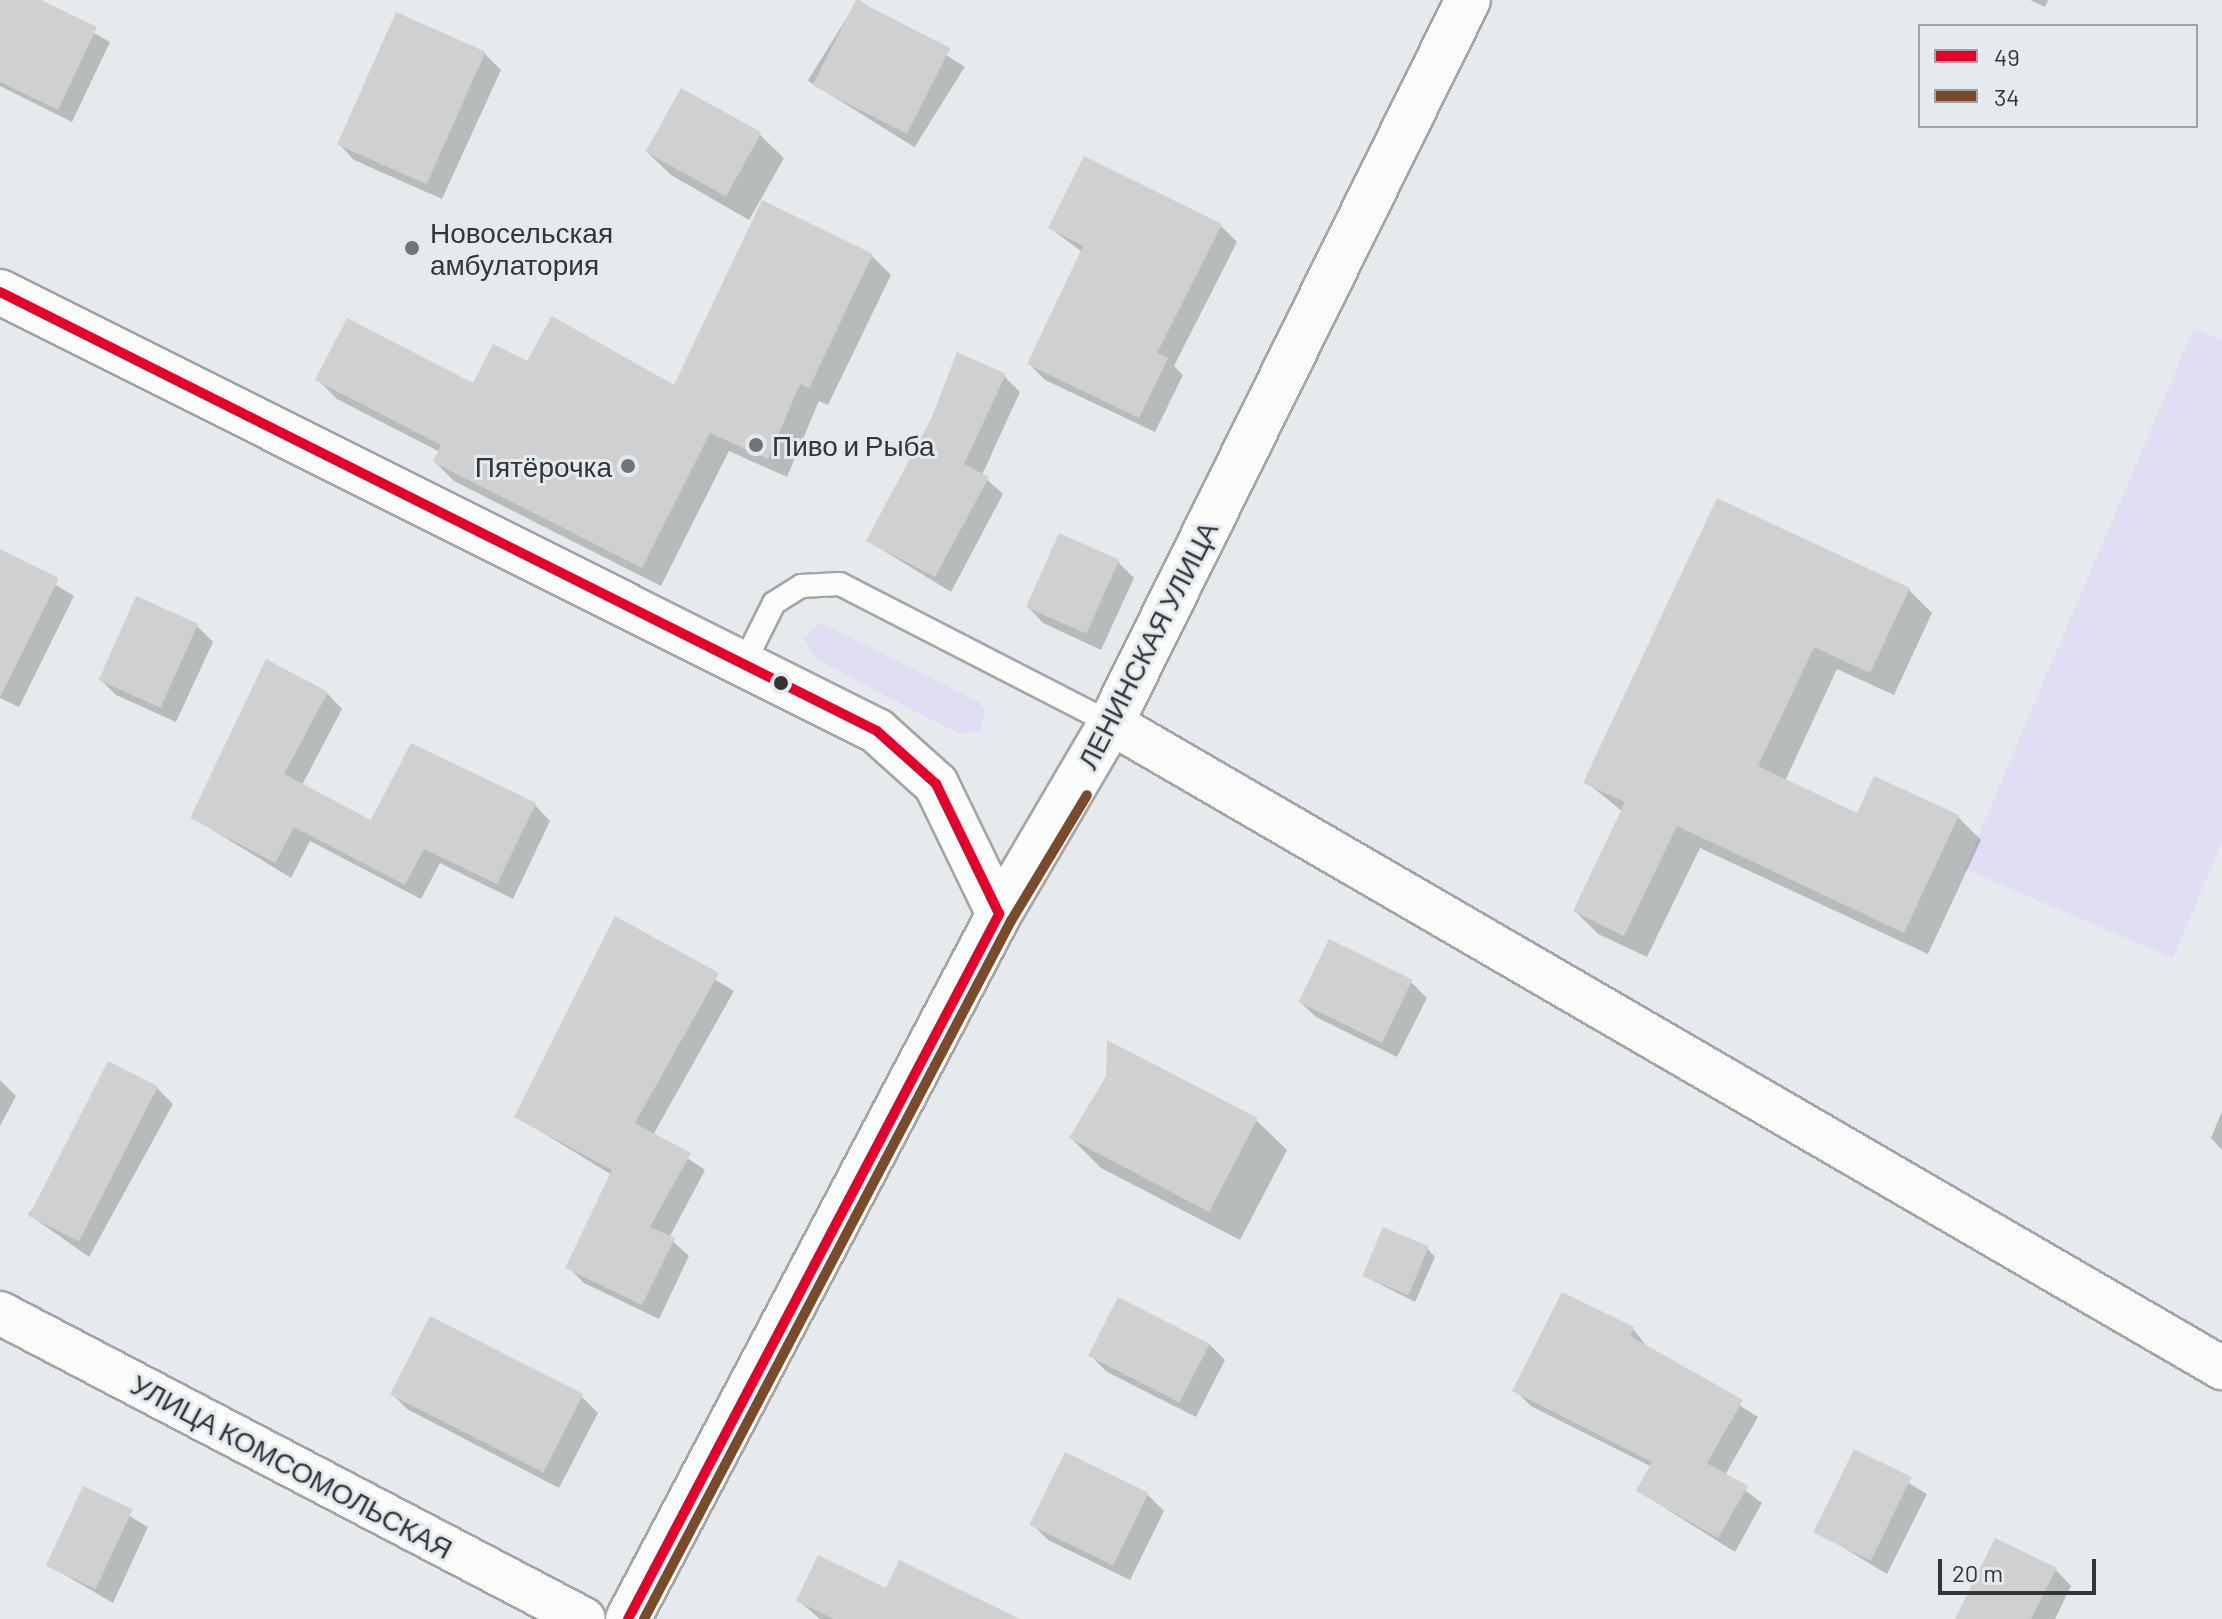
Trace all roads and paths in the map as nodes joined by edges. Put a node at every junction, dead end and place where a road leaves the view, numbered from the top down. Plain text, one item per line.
1 (1468, 0) edge
2 (0, 292) edge
3 (743, 665) junction
4 (1111, 723) junction
5 (999, 914) junction
6 (0, 1313) edge
7 (2222, 1368) edge
8 (584, 1619) edge
9 (628, 1619) edge

1 - 4 street, ЛЕНИНСКАЯ УЛИЦА
2 - 3 street
3 - 4 lane
3 - 5 street
4 - 5 street, ЛЕНИНСКАЯ УЛИЦА
4 - 7 street
5 - 9 street, ЛЕНИНСКАЯ УЛИЦА
6 - 8 street, УЛИЦА КОМСОМОЛЬСКАЯ

